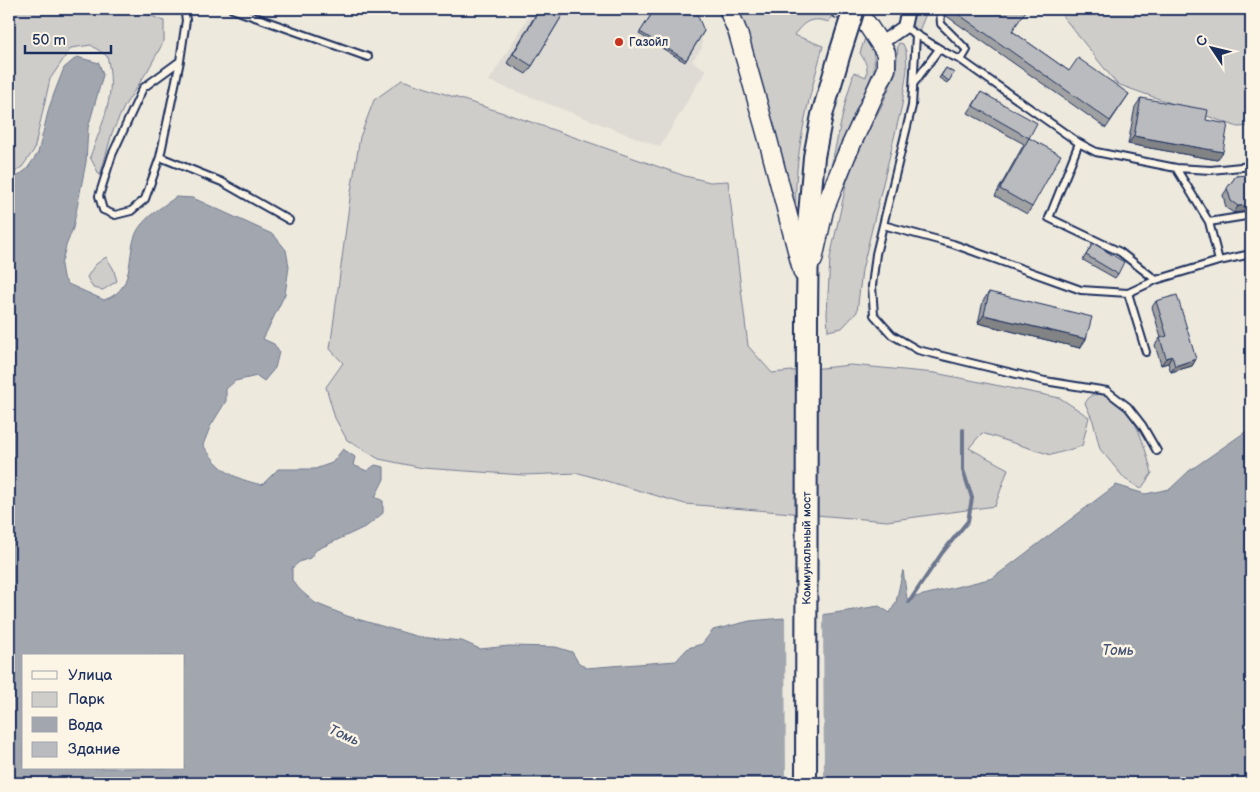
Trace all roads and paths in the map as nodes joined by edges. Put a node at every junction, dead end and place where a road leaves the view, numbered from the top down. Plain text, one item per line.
1 (184, 9) edge
2 (232, 9) edge
3 (728, 9) edge
4 (840, 9) edge
5 (854, 9) edge
6 (908, 9) edge
7 (940, 9) edge
8 (904, 27) junction
9 (916, 34) junction
10 (881, 43) junction
11 (938, 48) junction
12 (368, 57) dead end
13 (961, 60) junction
14 (180, 61) junction
15 (914, 84) junction
16 (1079, 143) junction
17 (160, 157) junction
18 (1251, 166) edge
19 (1176, 168) junction
20 (1246, 216) edge
21 (289, 220) dead end
22 (1209, 222) junction
23 (883, 225) junction
24 (1251, 254) edge
25 (1219, 261) junction
26 (1156, 280) junction
27 (807, 288) junction
28 (1128, 293) junction
29 (1146, 352) dead end
30 (1157, 450) dead end
31 (806, 783) edge

1 - 14 lane
2 - 12 lane
3 - 27 main road
4 - 10 main road
5 - 27 main road, Коммунальный мост, bridge
6 - 8 street
7 - 13 lane
8 - 9 lane
8 - 10 street
9 - 11 lane
9 - 15 lane
10 - 27 main road
11 - 13 lane
11 - 15 lane
13 - 16 lane
14 - 17 lane
14 - 17 lane
15 - 23 lane
16 - 19 lane
16 - 26 lane
17 - 21 lane
18 - 19 lane
19 - 22 lane
20 - 22 lane
22 - 25 lane
23 - 28 lane
23 - 30 lane
24 - 25 lane
25 - 26 lane
26 - 28 lane
27 - 31 main road, Коммунальный мост
28 - 29 lane

